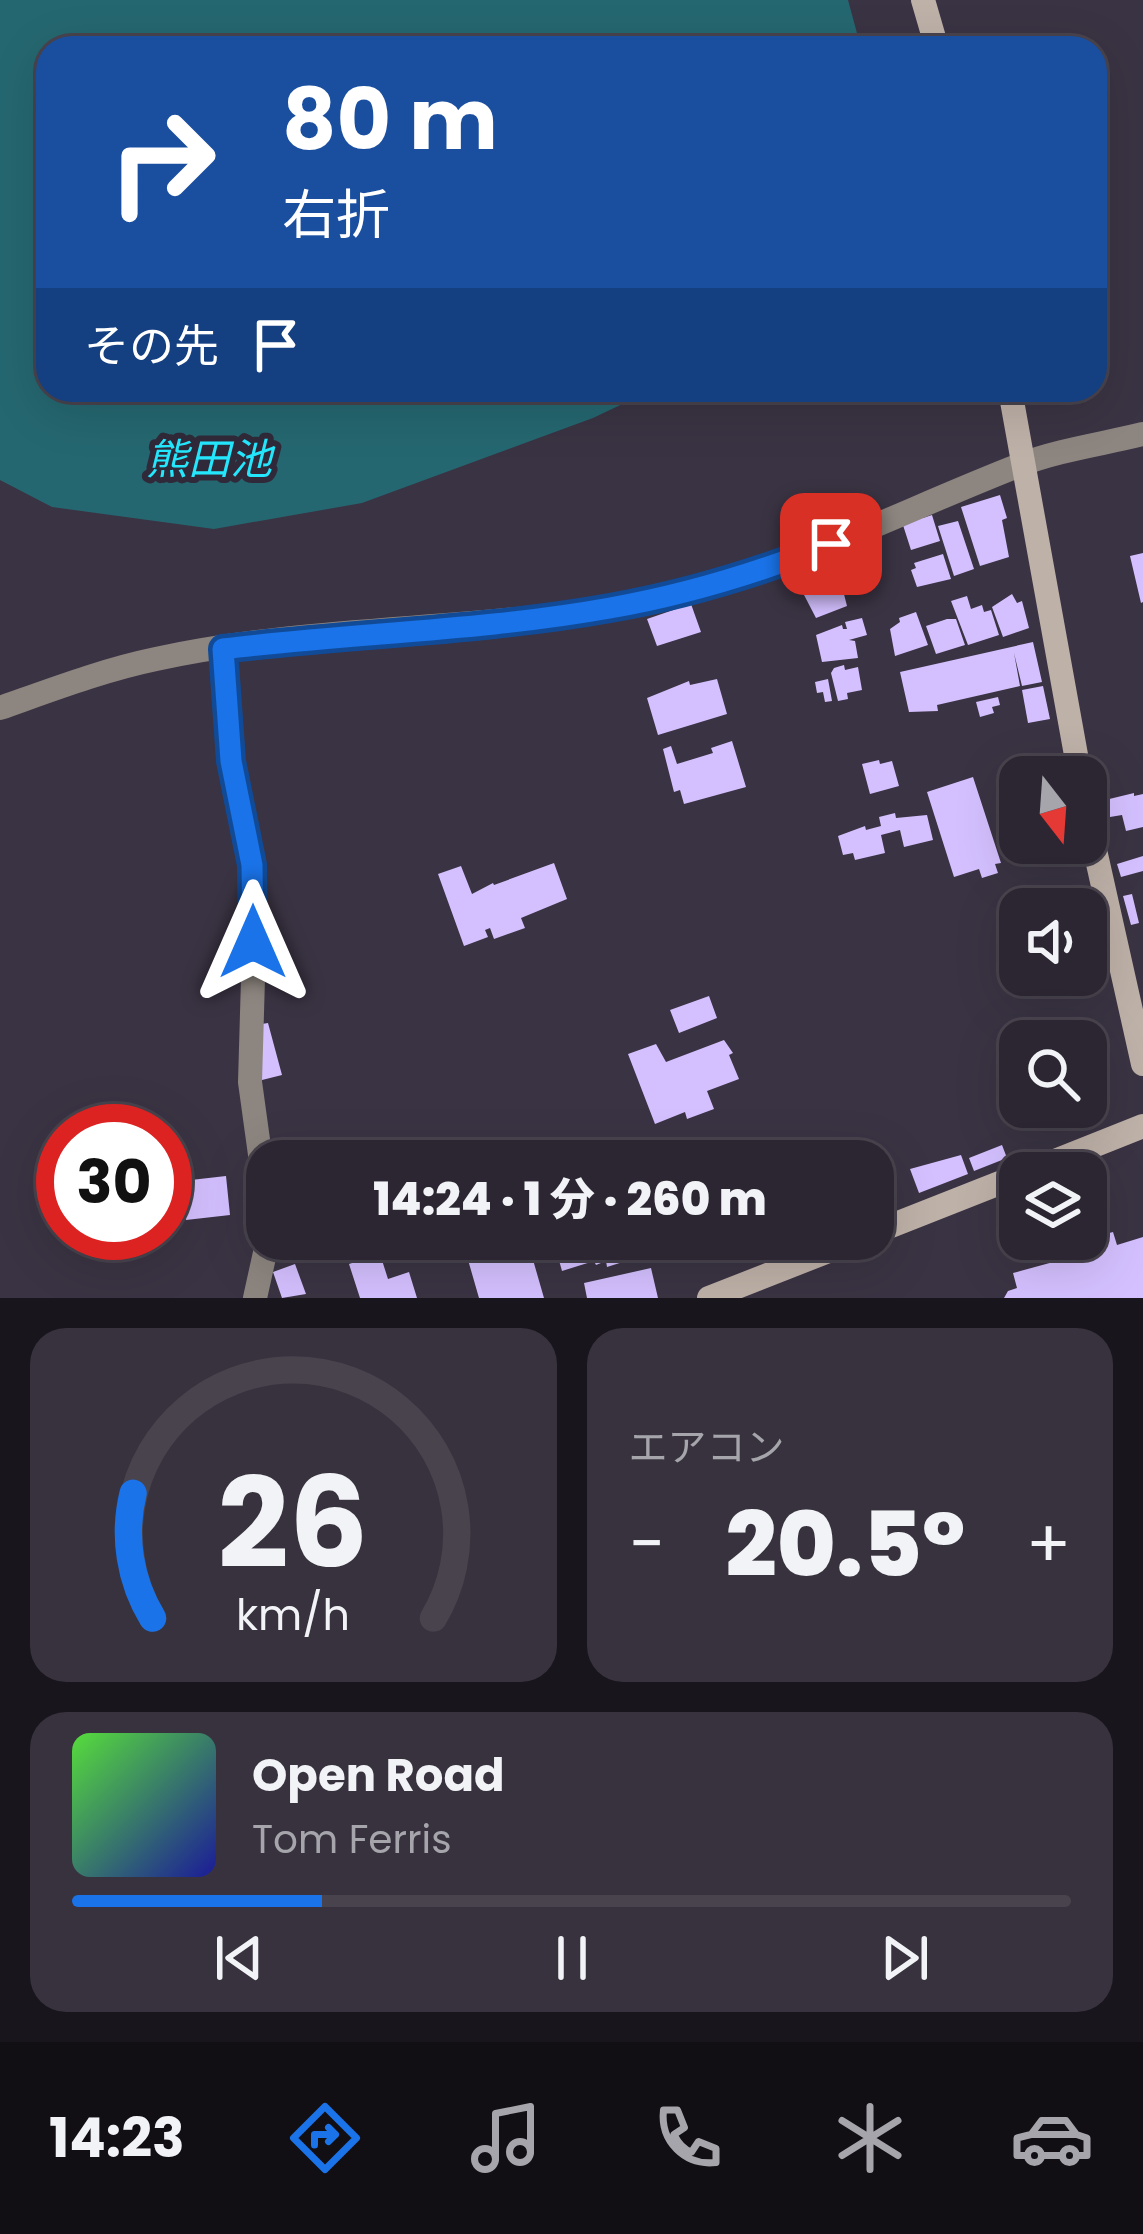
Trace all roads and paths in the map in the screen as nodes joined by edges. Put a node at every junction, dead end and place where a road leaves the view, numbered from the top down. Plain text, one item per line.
1 (923, 0) edge
2 (934, 36) edge
3 (1012, 402) edge
4 (1143, 434) edge
5 (1024, 464) junction
6 (223, 649) junction
7 (0, 708) edge
8 (1076, 756) edge
9 (1098, 864) edge
10 (1143, 1064) edge
11 (1143, 1126) edge
12 (258, 1140) edge
13 (1077, 1152) edge
14 (999, 1183) edge
15 (894, 1225) edge
16 (263, 1260) edge
17 (806, 1260) edge
18 (255, 1298) edge
19 (710, 1298) edge

1 - 2 street
3 - 5 street
4 - 5 street
5 - 6 street
5 - 8 street
6 - 7 street
6 - 12 street
9 - 10 street
11 - 13 street
14 - 15 street
16 - 18 street
17 - 19 street

